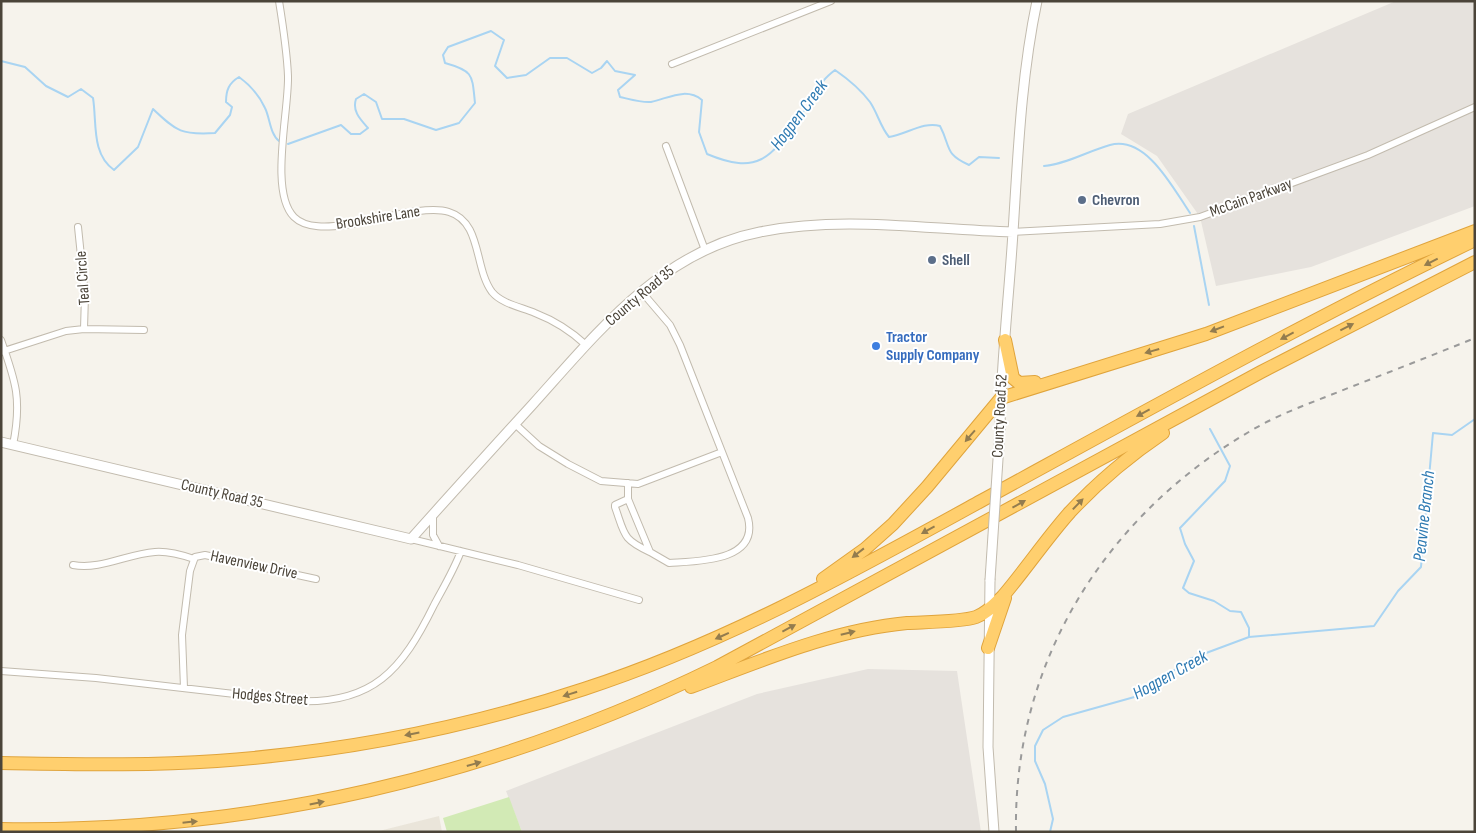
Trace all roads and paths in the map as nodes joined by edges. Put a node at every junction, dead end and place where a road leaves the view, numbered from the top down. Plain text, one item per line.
1 (279, 1) edge
2 (831, 1) edge
3 (1037, 1) edge
4 (672, 64) dead end
5 (1475, 107) edge
6 (666, 146) dead end
7 (78, 228) dead end
8 (1475, 231) edge
9 (1013, 232) junction
10 (1475, 240) edge
11 (705, 250) junction
12 (1475, 262) edge
13 (641, 292) junction
14 (84, 329) junction
15 (144, 330) dead end
16 (1, 340) edge
17 (1005, 340) junction
18 (586, 345) junction
19 (3, 351) edge
20 (1093, 368) junction
21 (1234, 386) junction
22 (1001, 398) junction
23 (515, 424) junction
24 (1, 442) edge
25 (13, 445) junction
26 (722, 452) junction
27 (628, 483) junction
28 (628, 499) junction
29 (433, 515) junction
30 (411, 539) junction
31 (439, 546) junction
32 (461, 551) junction
33 (650, 552) junction
34 (194, 559) junction
35 (73, 565) dead end
36 (316, 578) dead end
37 (1011, 586) junction
38 (639, 600) dead end
39 (990, 609) junction
40 (748, 624) junction
41 (988, 648) junction
42 (1, 671) edge
43 (184, 688) junction
44 (572, 731) junction
45 (1, 763) edge
46 (1, 829) edge
47 (994, 832) edge

1 - 18 street, Brookshire Lane
2 - 4 street
3 - 9 street, County Road 52
5 - 9 street, McCain Parkway
6 - 11 street
7 - 14 street, Teal Circle
8 -> 20 highway
9 - 11 street, County Road 35
9 - 17 street, County Road 52
10 -> 40 highway
11 - 13 street, County Road 35
21 -> 12 highway
13 - 18 street, County Road 35
13 - 26 street
14 - 15 street
14 - 19 street
16 - 19 street
17 - 20 highway
17 - 22 street, County Road 52
18 - 23 street, County Road 35
19 - 25 street
20 - 22 highway
37 -> 21 highway
44 -> 21 highway
22 - 39 street, County Road 52, bridge
22 -> 40 highway
23 - 27 street
23 - 29 street, County Road 35
24 - 25 street, County Road 35
25 - 30 street, County Road 35
26 - 27 street
26 - 33 street
27 - 28 street
28 - 33 street
28 - 33 street
29 - 30 street, County Road 35
29 - 31 street
30 - 31 street
31 - 32 street
32 - 38 street
32 - 43 street, Hodges Street
34 - 35 street, Havenview Drive
34 - 36 street, Havenview Drive
34 - 43 street, Havenview Drive
37 - 39 highway
37 - 41 highway
39 - 41 street, County Road 52
44 -> 39 highway
40 -> 45 highway
41 - 47 street, County Road 52
42 - 43 street, Hodges Street
46 -> 44 highway

